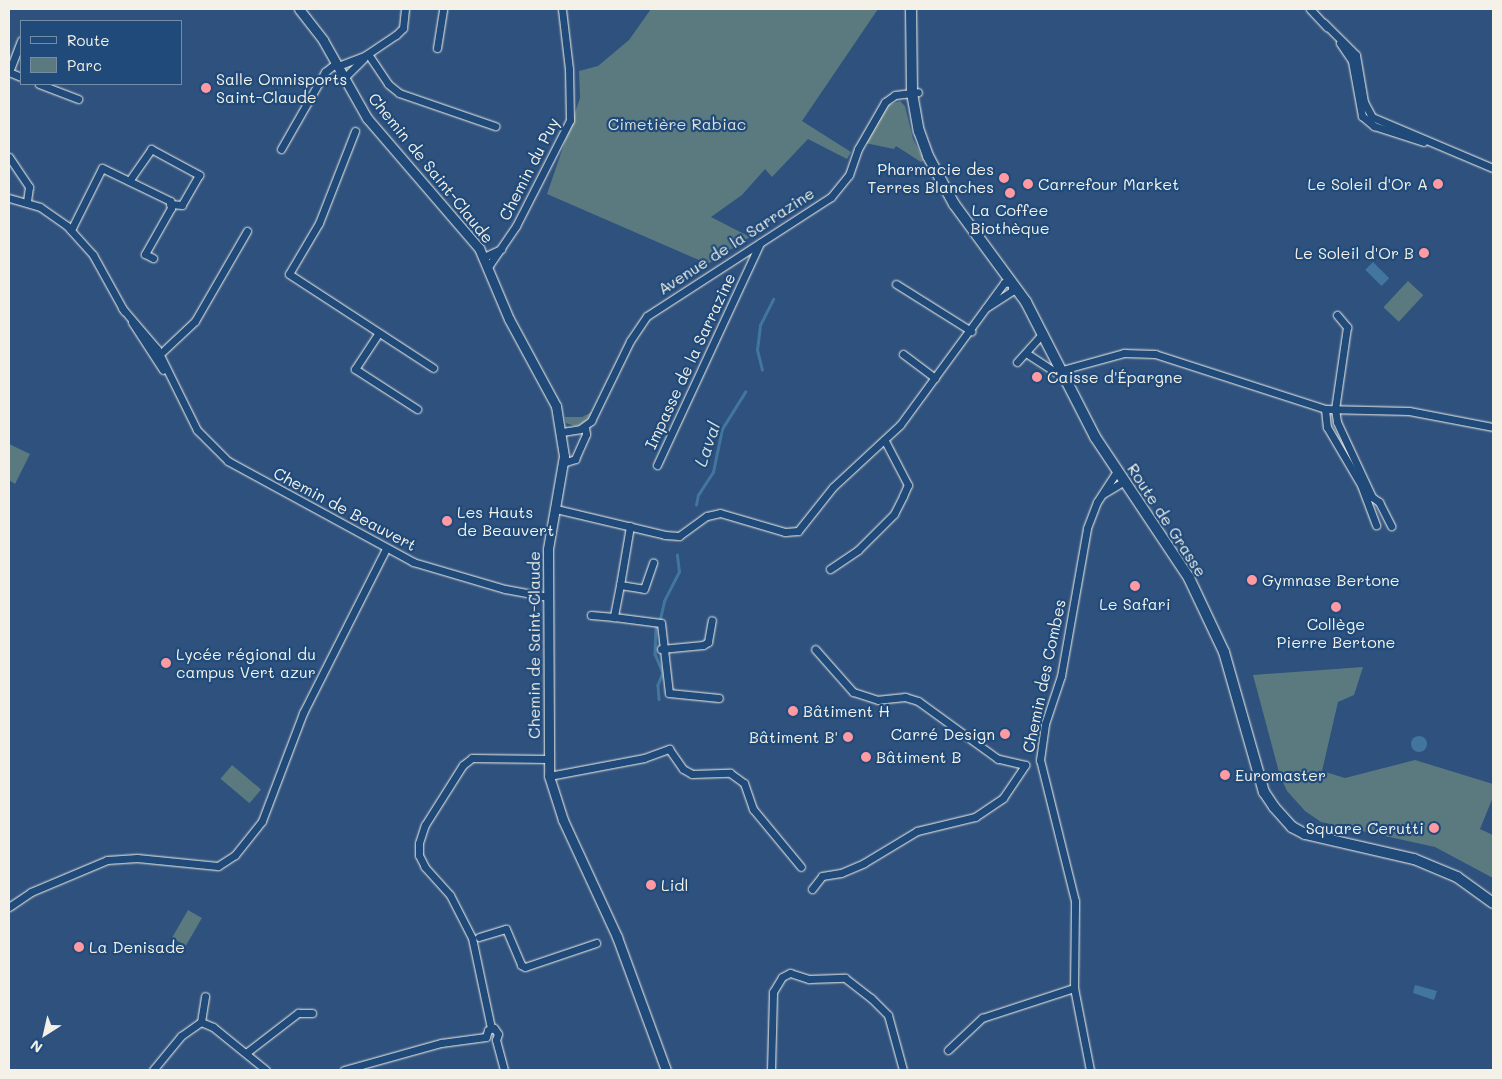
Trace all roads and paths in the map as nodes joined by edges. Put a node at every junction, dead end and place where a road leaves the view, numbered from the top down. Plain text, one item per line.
1 (299, 9) edge
2 (405, 9) edge
3 (443, 9) edge
4 (562, 9) edge
5 (912, 9) edge
6 (918, 9) edge
7 (1310, 9) edge
8 (20, 43) edge
9 (437, 48) dead end
10 (367, 55) junction
11 (337, 65) junction
12 (9, 72) edge
13 (344, 78) junction
14 (42, 85) edge
15 (915, 92) junction
16 (78, 99) dead end
17 (495, 126) dead end
18 (355, 131) dead end
19 (281, 150) dead end
20 (9, 157) edge
21 (1493, 168) edge
22 (130, 182) junction
23 (9, 198) edge
24 (27, 201) junction
25 (170, 204) junction
26 (71, 230) junction
27 (247, 231) dead end
28 (760, 242) junction
29 (501, 249) junction
30 (484, 257) junction
31 (153, 258) dead end
32 (488, 267) junction
33 (1012, 282) junction
34 (896, 284) dead end
35 (122, 308) junction
36 (1337, 315) dead end
37 (971, 331) junction
38 (1043, 333) junction
39 (378, 334) junction
40 (1026, 353) junction
41 (160, 354) junction
42 (903, 354) dead end
43 (1017, 362) dead end
44 (433, 368) dead end
45 (1063, 370) junction
46 (935, 378) junction
47 (171, 381) junction
48 (417, 409) dead end
49 (1325, 409) junction
50 (1335, 409) junction
51 (585, 427) junction
52 (1493, 427) edge
53 (562, 432) junction
54 (885, 441) junction
55 (563, 463) junction
56 (657, 465) dead end
57 (1116, 472) junction
58 (1123, 482) junction
59 (1101, 495) junction
60 (556, 509) junction
61 (1376, 525) dead end
62 (630, 526) junction
63 (1391, 526) dead end
64 (386, 549) junction
65 (653, 563) dead end
66 (830, 570) dead end
67 (620, 585) junction
68 (548, 597) junction
69 (591, 615) dead end
70 (614, 617) junction
71 (712, 620) dead end
72 (662, 649) junction
73 (815, 649) dead end
74 (719, 698) dead end
75 (550, 759) junction
76 (549, 776) junction
77 (801, 867) dead end
78 (812, 889) dead end
79 (1493, 903) edge
80 (9, 907) edge
81 (479, 936) dead end
82 (596, 944) dead end
83 (1074, 988) junction
84 (205, 996) dead end
85 (312, 1013) dead end
86 (201, 1022) junction
87 (491, 1028) junction
88 (486, 1037) junction
89 (496, 1040) junction
90 (948, 1050) dead end
91 (246, 1052) junction
92 (154, 1070) edge
93 (266, 1070) edge
94 (344, 1070) edge
95 (504, 1070) edge
96 (666, 1070) edge
97 (771, 1070) edge
98 (903, 1070) edge
99 (1090, 1070) edge

1 - 11 street, Chemin de Saint-Claude
2 - 10 street
3 - 9 street
4 - 29 street, Chemin du Puy
5 - 15 main road
6 - 15 main road
7 - 21 street
8 - 12 street
10 - 11 street
10 - 13 street
10 - 17 street
11 - 13 street, Chemin de Saint-Claude
11 - 19 street
13 - 30 street, Chemin de Saint-Claude
14 - 16 street
15 - 28 street, Avenue de la Sarrazine
15 - 33 main road, Route de Grasse
18 - 39 street
20 - 24 street
22 - 25 street
22 - 25 street
22 - 26 street
23 - 24 street, Chemin de Beauvert
24 - 26 street, Chemin de Beauvert
25 - 31 street
26 - 35 street, Chemin de Beauvert
27 - 41 street
28 - 51 street, Avenue de la Sarrazine
28 - 56 street, Impasse de la Sarrazine
29 - 30 street
29 - 32 street, Chemin du Puy
30 - 32 street, Chemin de Saint-Claude
32 - 53 street, Chemin de Saint-Claude
33 - 37 street
33 - 38 main road, Route de Grasse
34 - 37 street
35 - 41 street, Chemin de Beauvert
35 - 47 street, Chemin de Beauvert
36 - 50 street
37 - 46 street
38 - 40 street
38 - 45 main road, Route de Grasse
39 - 44 street
39 - 48 street
40 - 43 street
40 - 45 street
41 - 47 street, Chemin de Beauvert
42 - 46 street
45 - 49 street
45 - 57 main road, Route de Grasse
46 - 54 street
47 - 64 street, Chemin de Beauvert
49 - 50 street
49 - 61 street
50 - 52 street
50 - 63 street
51 - 53 street
51 - 55 street, Avenue de la Sarrazine
53 - 55 street, Chemin de Saint-Claude
54 - 62 street
54 - 66 street
55 - 60 street, Chemin de Saint-Claude
57 - 58 main road, Route de Grasse
57 - 59 street, Chemin des Combes
58 - 59 street
58 - 79 main road, Route de Grasse
59 - 83 street, Chemin des Combes
60 - 62 street
60 - 68 street, Chemin de Saint-Claude
62 - 67 street
64 - 68 street, Chemin de Beauvert
64 - 80 street
65 - 67 street
67 - 70 street
68 - 75 street, Chemin de Saint-Claude
69 - 70 street
70 - 72 street
71 - 72 street
72 - 74 street
73 - 78 street
75 - 76 street, Chemin de Saint-Claude
75 - 87 street
76 - 77 street
76 - 96 street, Chemin de Saint-Claude
81 - 82 street
83 - 90 street
83 - 99 street, Chemin des Combes
84 - 86 street
85 - 91 street
86 - 91 street
86 - 92 street
87 - 88 street
87 - 89 street
88 - 89 street
88 - 94 street
89 - 95 street
91 - 93 street
97 - 98 street

